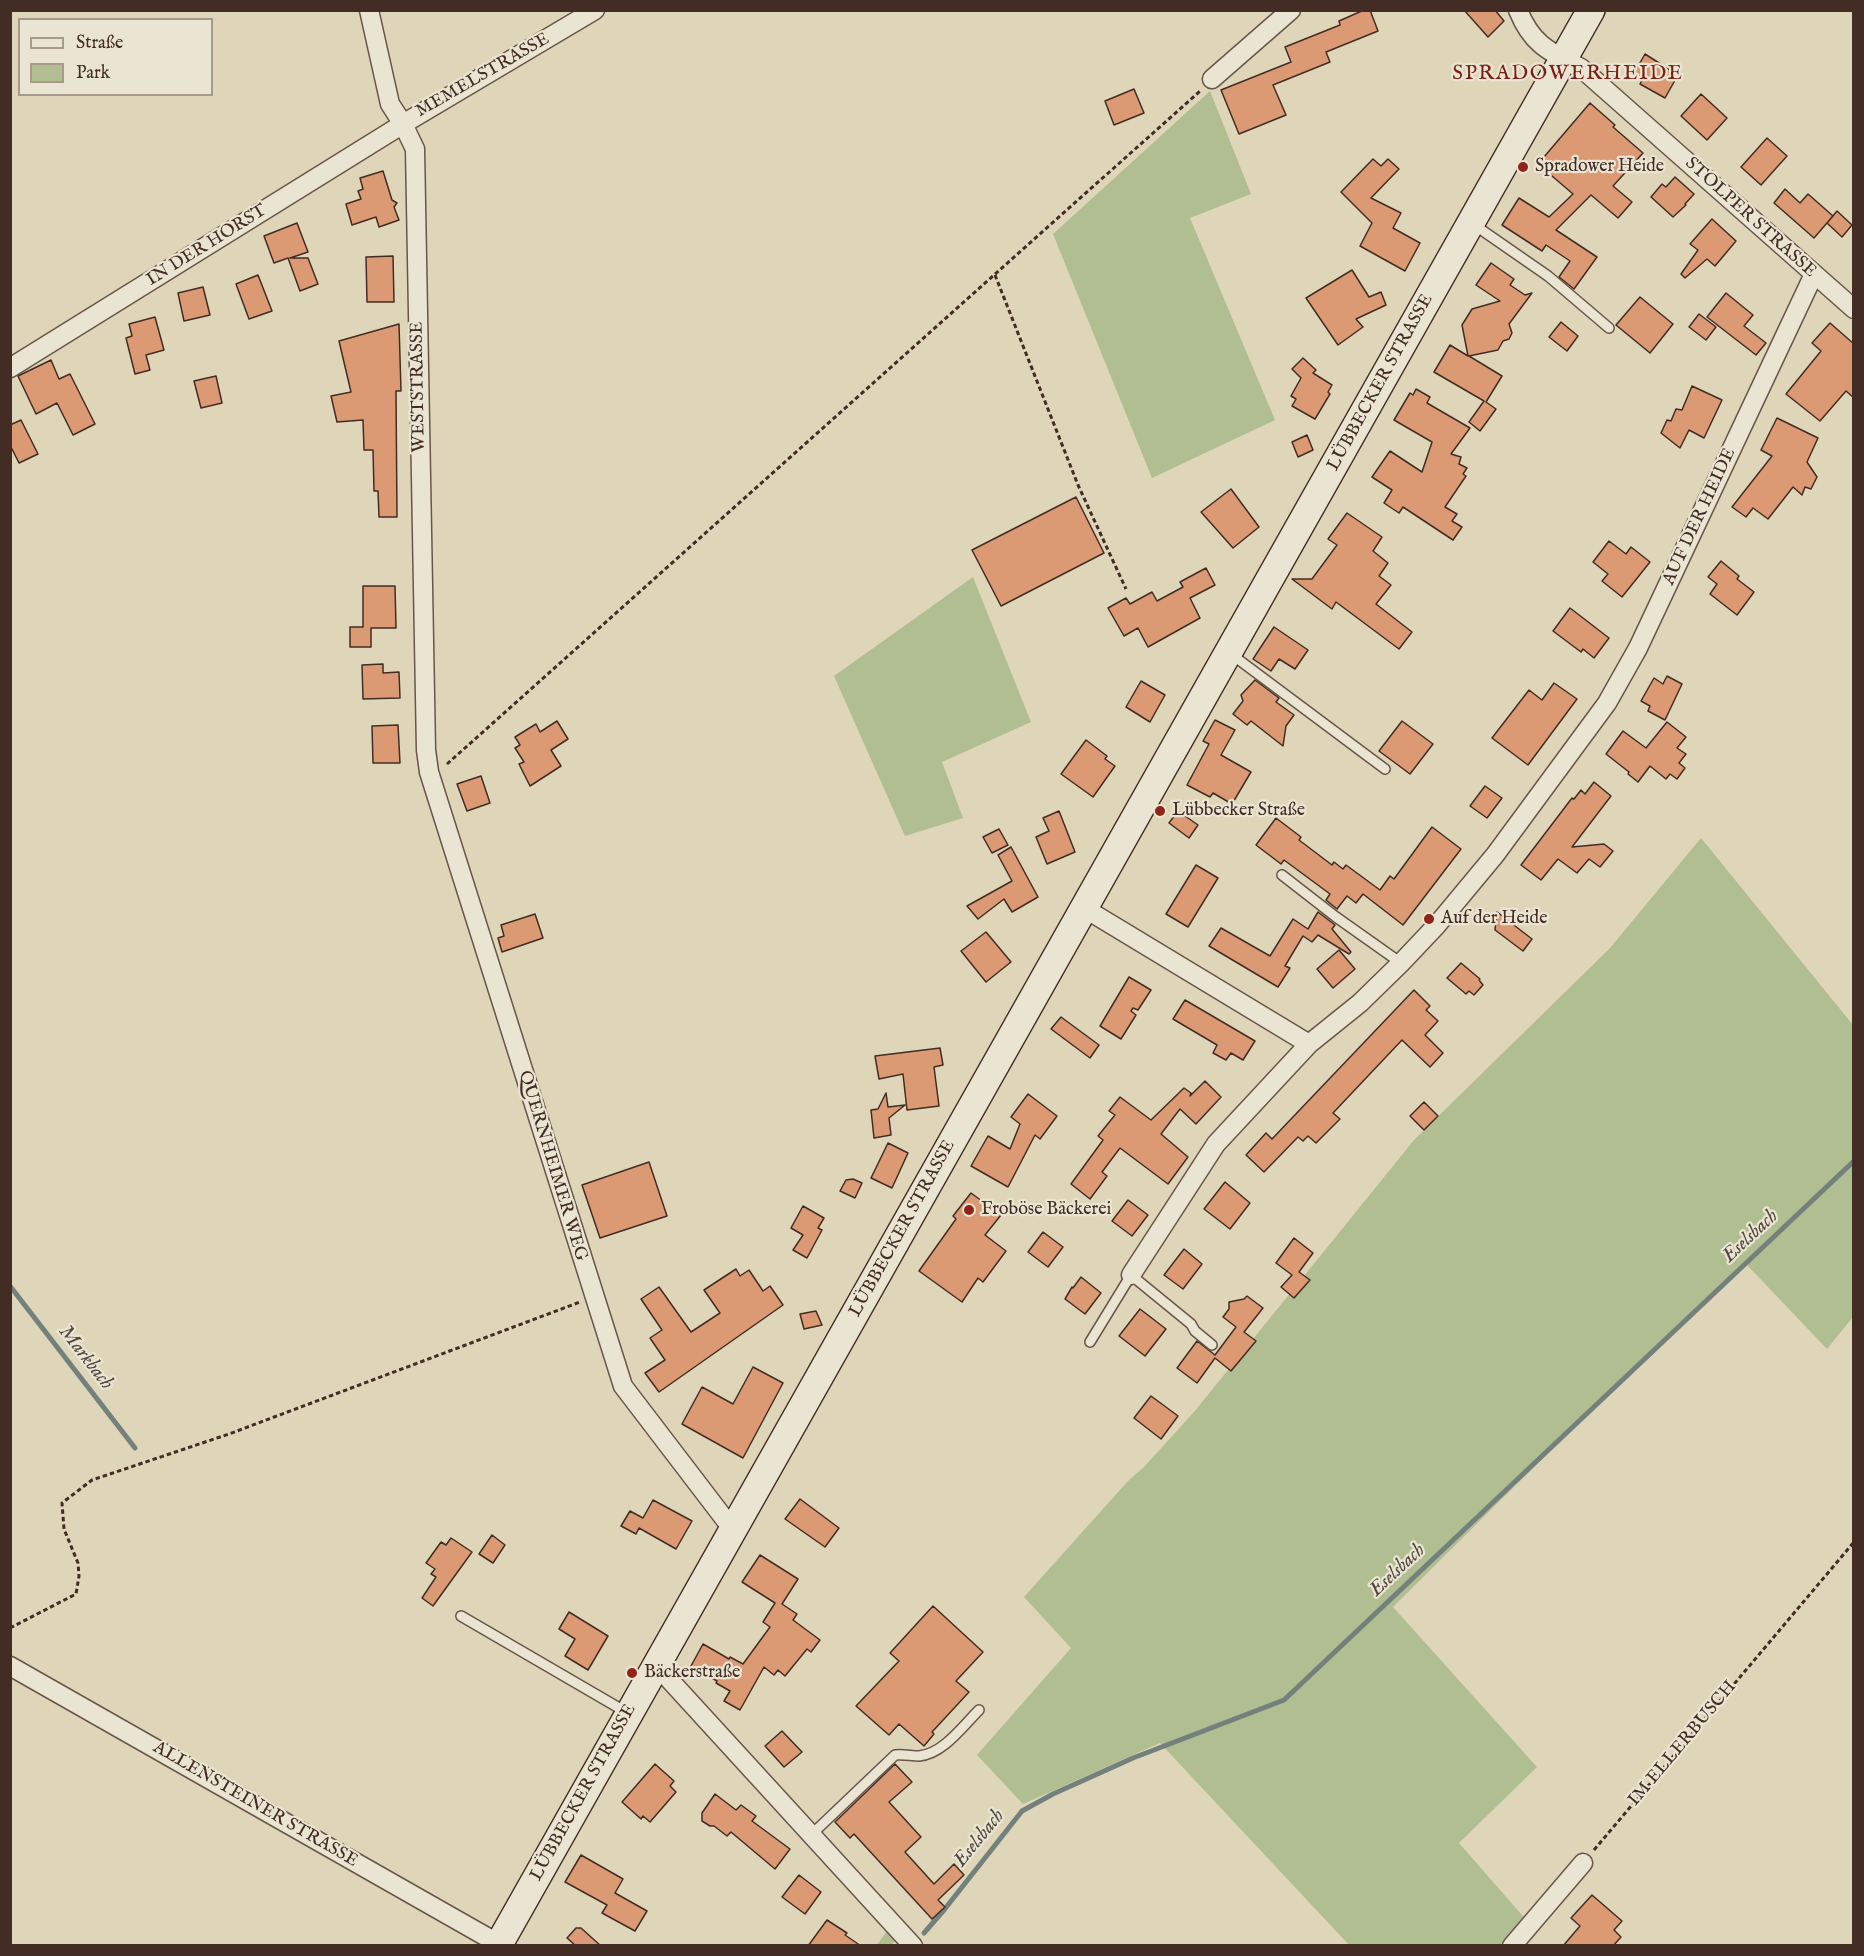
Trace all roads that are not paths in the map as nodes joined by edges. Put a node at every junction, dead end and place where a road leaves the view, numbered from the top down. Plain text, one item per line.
1 (369, 10) edge
2 (595, 10) edge
3 (1291, 10) edge
4 (1518, 10) edge
5 (1591, 10) edge
6 (1564, 59) junction
7 (1212, 80) road end
8 (403, 124) junction
9 (1472, 223) junction
10 (1814, 274) junction
11 (1854, 309) edge
12 (1609, 328) dead end
13 (10, 368) edge
14 (1229, 652) junction
15 (1385, 769) dead end
16 (429, 772) joint
17 (1282, 875) dead end
18 (1084, 908) junction
19 (1401, 963) junction
20 (1309, 1044) junction
21 (1131, 1275) junction
22 (1090, 1342) dead end
23 (1212, 1345) dead end
24 (733, 1530) junction
25 (461, 1616) dead end
26 (656, 1665) junction
27 (10, 1666) edge
28 (979, 1710) dead end
29 (628, 1714) junction
30 (811, 1835) junction
31 (1583, 1863) road end
32 (498, 1945) edge
33 (913, 1946) edge
34 (1512, 1946) edge

1 - 8 street, WESTSTRASSE
2 - 8 street, MEMELSTRASSE
3 - 7 street
4 - 6 street, STOLPER STRASSE
5 - 6 main road, LÜBBECKER STRASSE
6 - 9 main road, LÜBBECKER STRASSE
6 - 10 street, STOLPER STRASSE
8 - 13 street, IN DER HORST
8 - 16 street, WESTSTRASSE
9 - 12 lane
9 - 14 main road, LÜBBECKER STRASSE
10 - 11 street, STOLPER STRASSE
10 - 19 street, AUF DER HEIDE
14 - 15 lane
14 - 18 main road, LÜBBECKER STRASSE
16 - 24 street, QUERNHEIMER WEG
17 - 19 lane
18 - 20 street
18 - 24 main road, LÜBBECKER STRASSE
19 - 20 street, AUF DER HEIDE
20 - 21 street, AUF DER HEIDE
21 - 22 lane
21 - 23 lane
24 - 26 main road, LÜBBECKER STRASSE
25 - 29 lane
26 - 29 main road, LÜBBECKER STRASSE
26 - 30 street
27 - 32 street, ALLENSTEINER STRASSE
28 - 30 lane
29 - 32 main road, LÜBBECKER STRASSE
30 - 33 street
31 - 34 street

